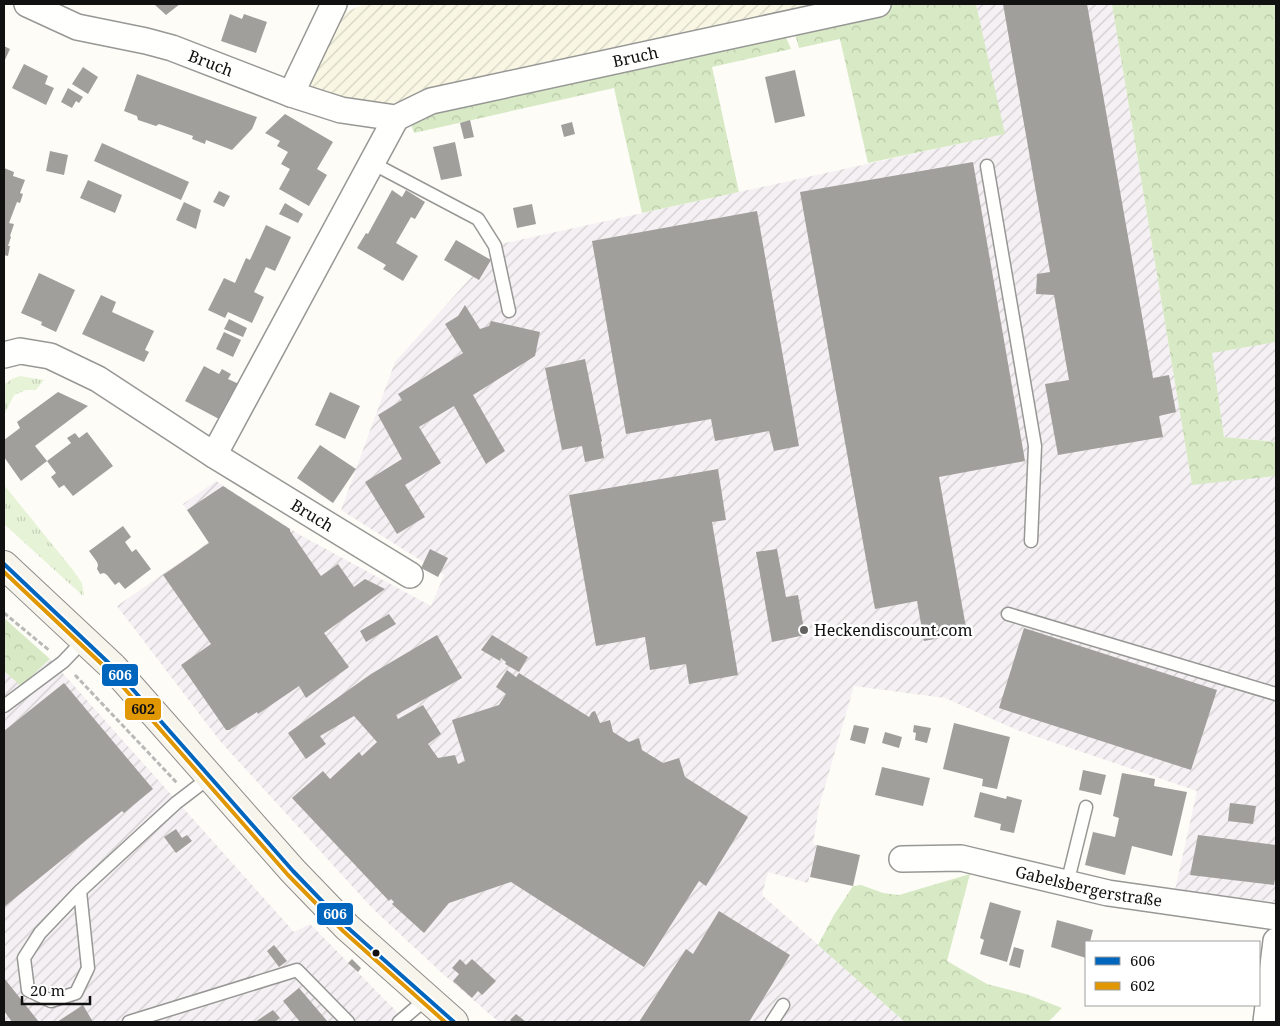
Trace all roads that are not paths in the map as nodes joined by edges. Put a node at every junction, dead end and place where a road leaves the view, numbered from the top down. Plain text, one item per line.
1 (27, 4) edge
2 (334, 4) edge
3 (878, 4) edge
4 (290, 94) junction
5 (396, 118) junction
6 (372, 164) junction
7 (987, 166) dead end
8 (508, 311) dead end
9 (4, 355) edge
10 (214, 455) junction
11 (1031, 541) dead end
12 (4, 565) edge
13 (410, 575) dead end
14 (1008, 614) dead end
15 (85, 639) junction
16 (1276, 694) edge
17 (4, 706) edge
18 (210, 776) junction
19 (1086, 806) dead end
20 (902, 859) dead end
21 (1066, 884) junction
22 (80, 891) junction
23 (1276, 918) edge
24 (1276, 941) edge
25 (426, 999) junction
26 (783, 1004) dead end
27 (129, 1022) edge
28 (348, 1022) edge
29 (399, 1022) edge
30 (454, 1022) edge
31 (772, 1022) edge
32 (1266, 1022) edge

1 - 4 street, Bruch
2 - 4 street
3 - 5 street, Bruch
4 - 5 street, Bruch
5 - 6 street
6 - 8 lane
6 - 10 street
7 - 11 lane
9 - 10 street, Bruch
10 - 13 street, Bruch
12 - 15 main road
14 - 16 lane
15 - 17 lane
15 - 18 main road
18 - 22 lane
18 - 25 main road
19 - 21 lane
20 - 21 street, Gabelsbergerstraße
21 - 23 street, Gabelsbergerstraße
22 - 22 lane
24 - 32 street
25 - 29 lane
25 - 30 main road
26 - 31 lane
27 - 28 lane

